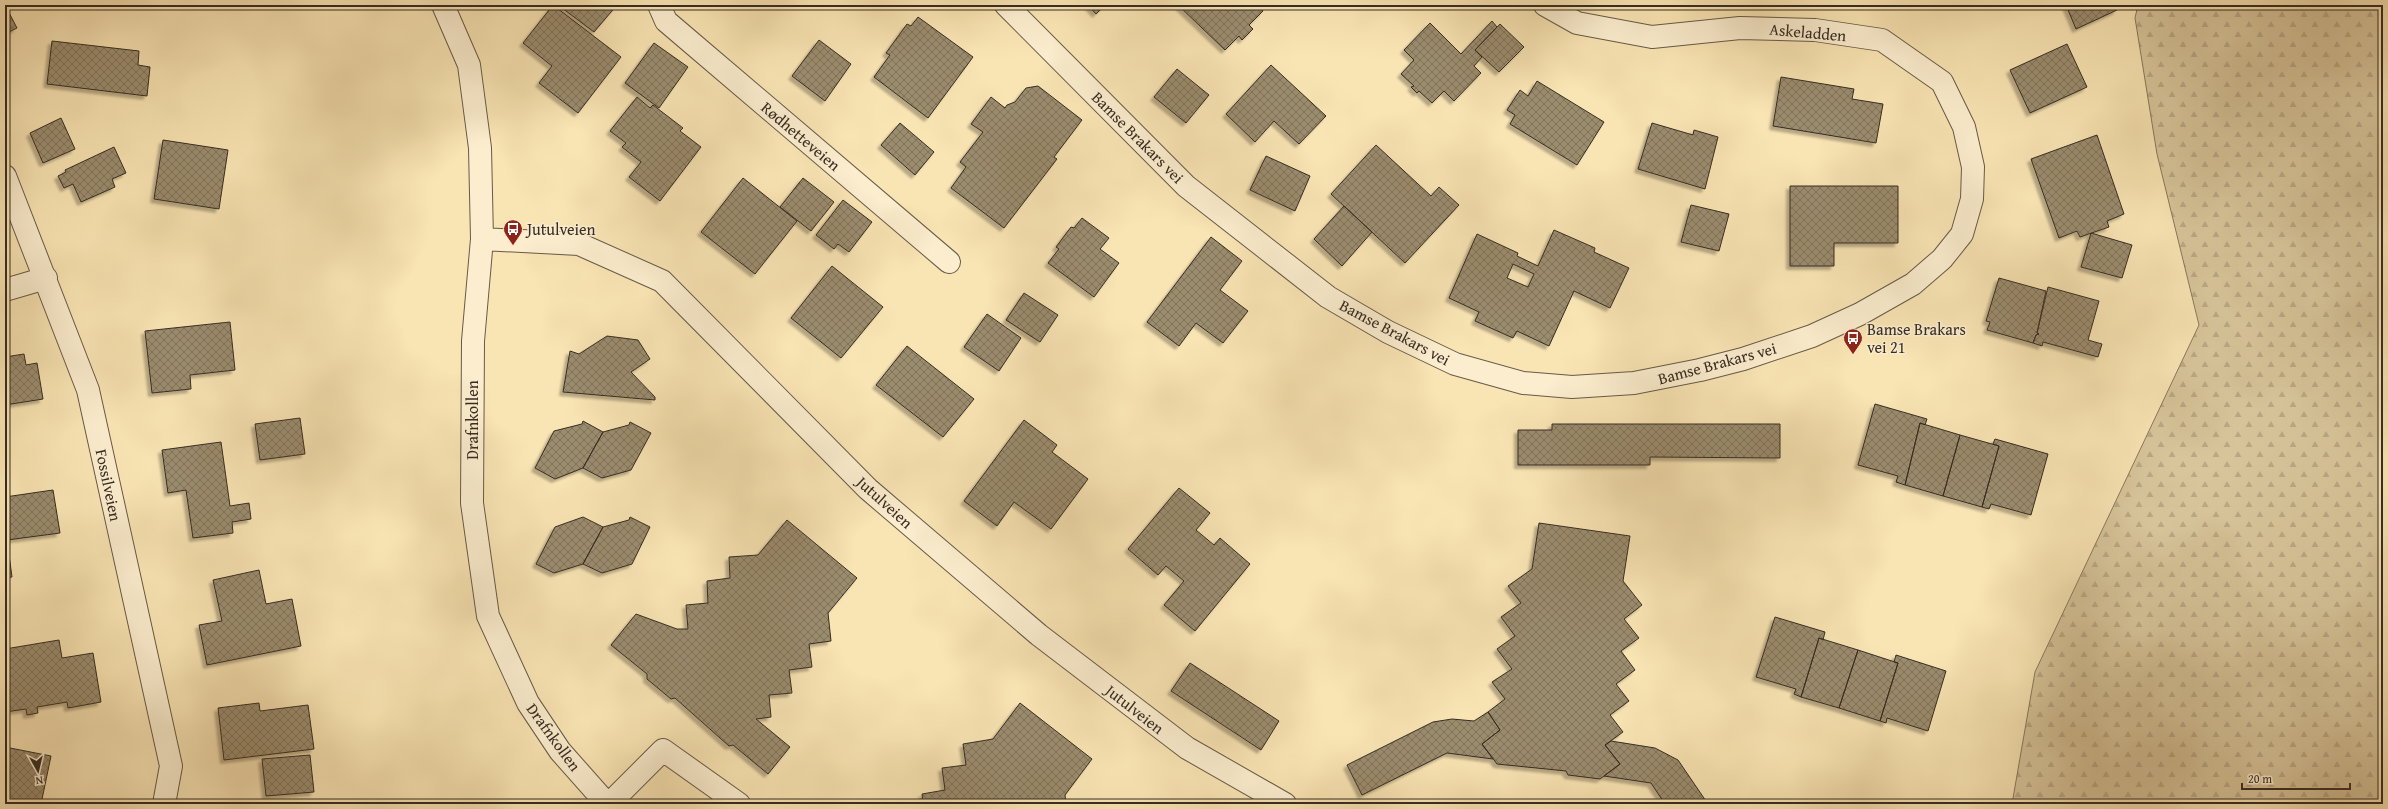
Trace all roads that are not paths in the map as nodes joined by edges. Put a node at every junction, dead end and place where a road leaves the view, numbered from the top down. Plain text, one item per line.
1 (443, 5) edge
2 (659, 5) edge
3 (1006, 5) edge
4 (1545, 5) edge
5 (5, 176) edge
6 (1972, 199) joint
7 (482, 239) junction
8 (949, 262) dead end
9 (46, 278) junction
10 (5, 290) edge
11 (164, 804) edge
12 (608, 804) edge
13 (739, 804) edge
14 (1285, 804) edge

1 - 7 street, Drafnkollen
2 - 8 street, Rødhetteveien
3 - 6 street, Bamse Brakars vei
4 - 6 street, Askeladden
5 - 9 street, Fossilveien
7 - 12 street, Drafnkollen
7 - 14 street, Jutulveien
9 - 10 street
9 - 11 street, Fossilveien
12 - 13 street, Drafnkollen

